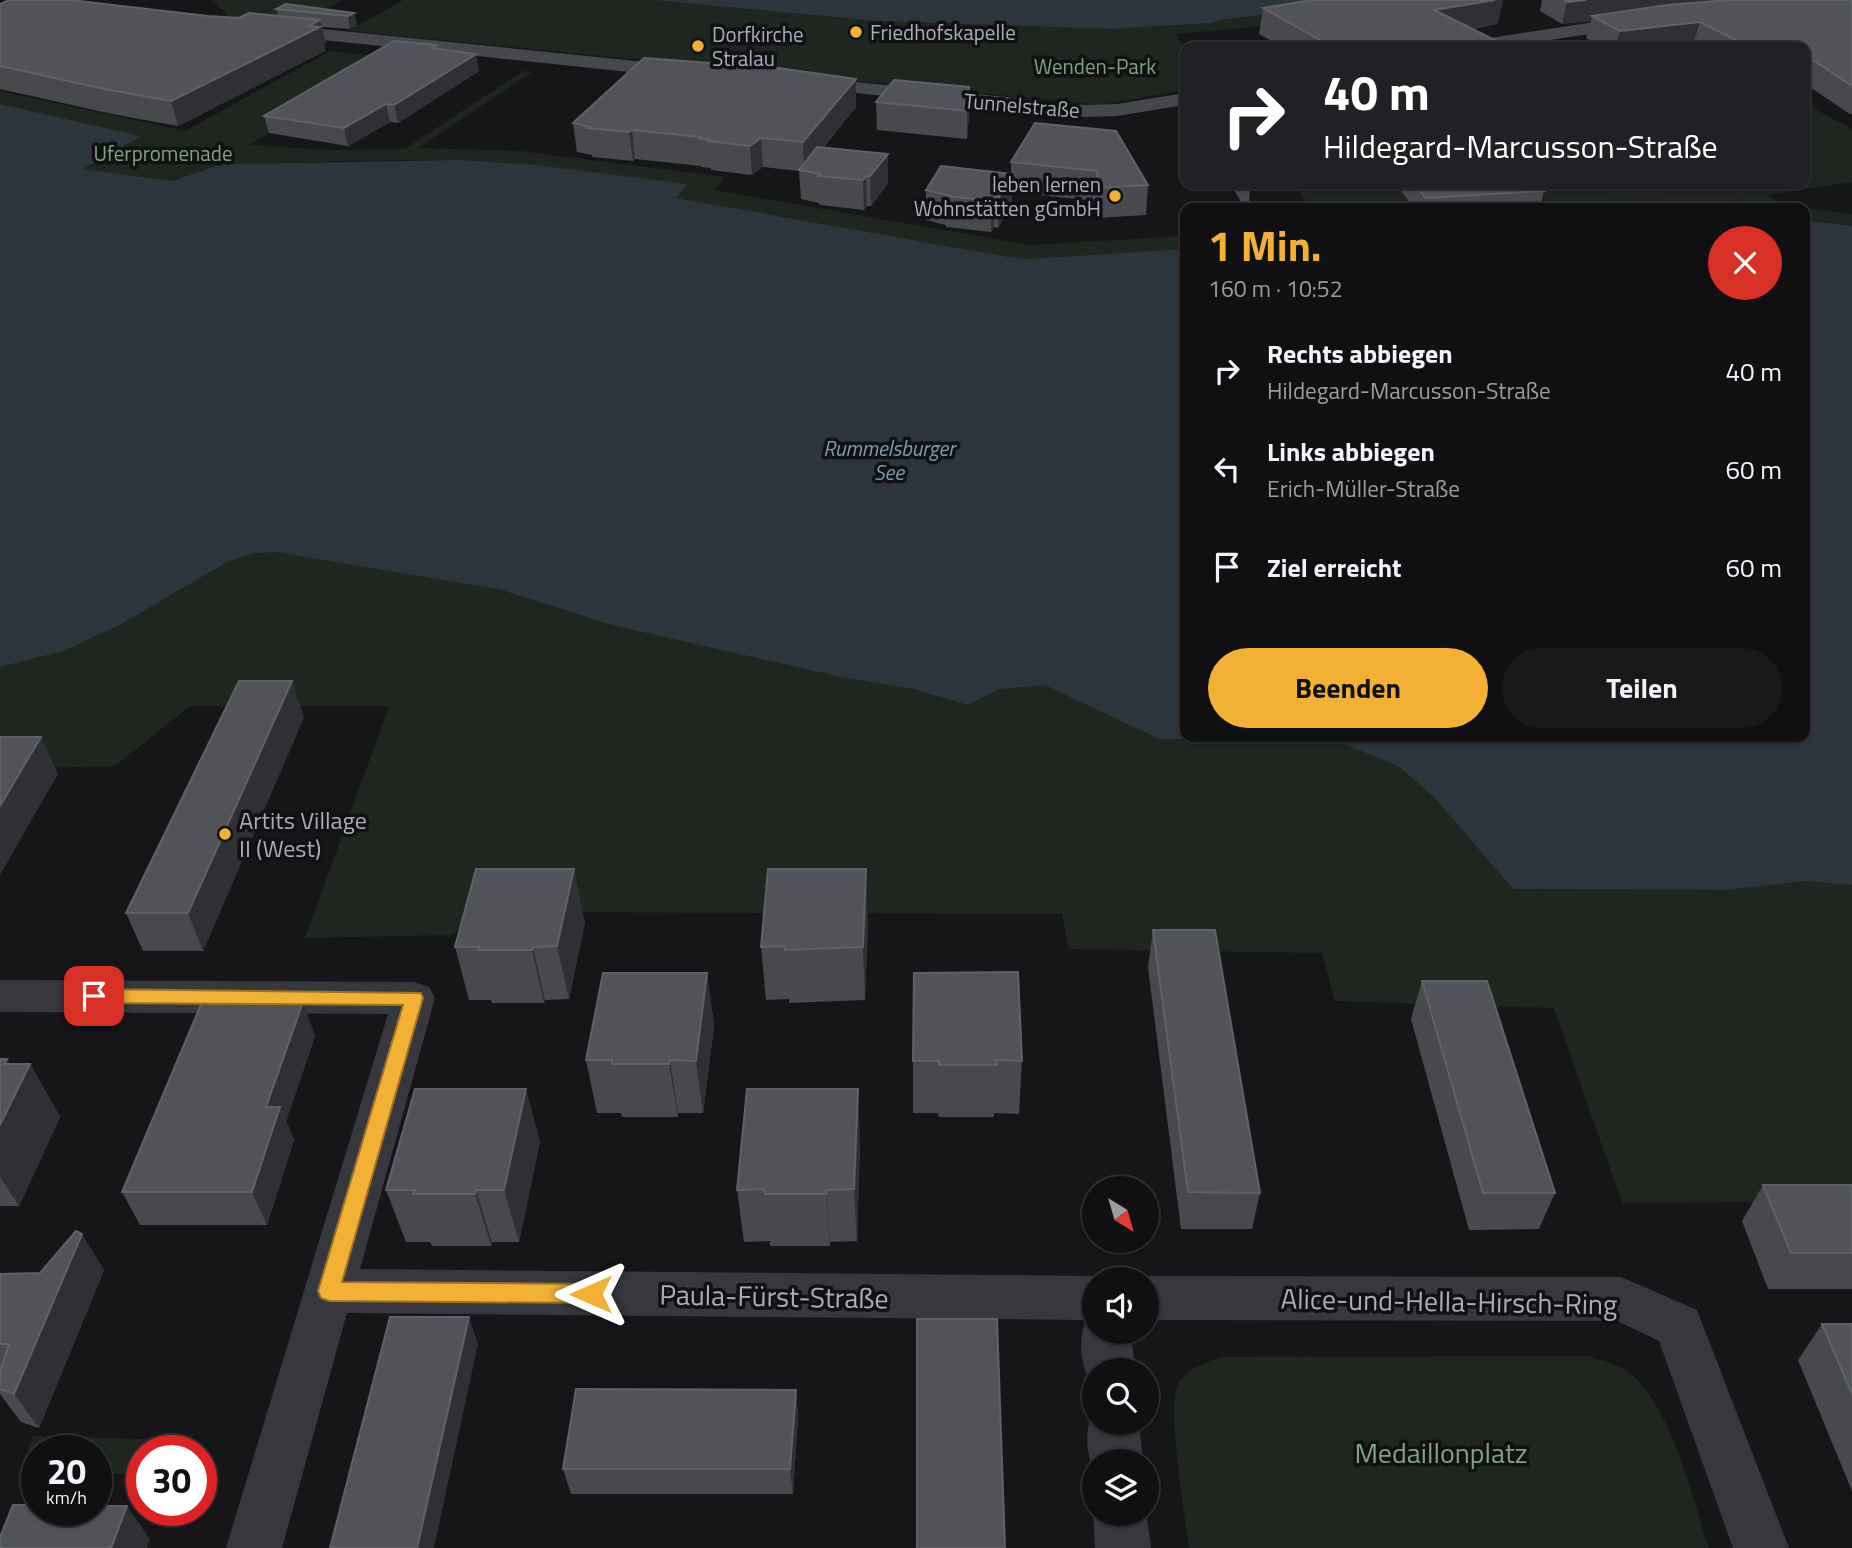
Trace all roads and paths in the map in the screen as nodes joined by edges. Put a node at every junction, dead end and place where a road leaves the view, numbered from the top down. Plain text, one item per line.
1 (1657, 20) edge
2 (250, 28) edge
3 (1499, 42) edge
4 (709, 74) edge
5 (791, 82) edge
6 (1180, 100) edge
7 (0, 996) edge
8 (329, 1291) junction
9 (1082, 1298) edge
10 (1159, 1298) edge
11 (1121, 1526) edge
12 (254, 1548) edge
13 (1123, 1548) edge
14 (1761, 1548) edge

1 - 3 street
2 - 4 street
5 - 6 street, Tunnelstraße
7 - 8 street
8 - 9 street, Paula-Fürst-Straße
8 - 12 street
10 - 14 street, Alice-und-Hella-Hirsch-Ring
11 - 13 street

